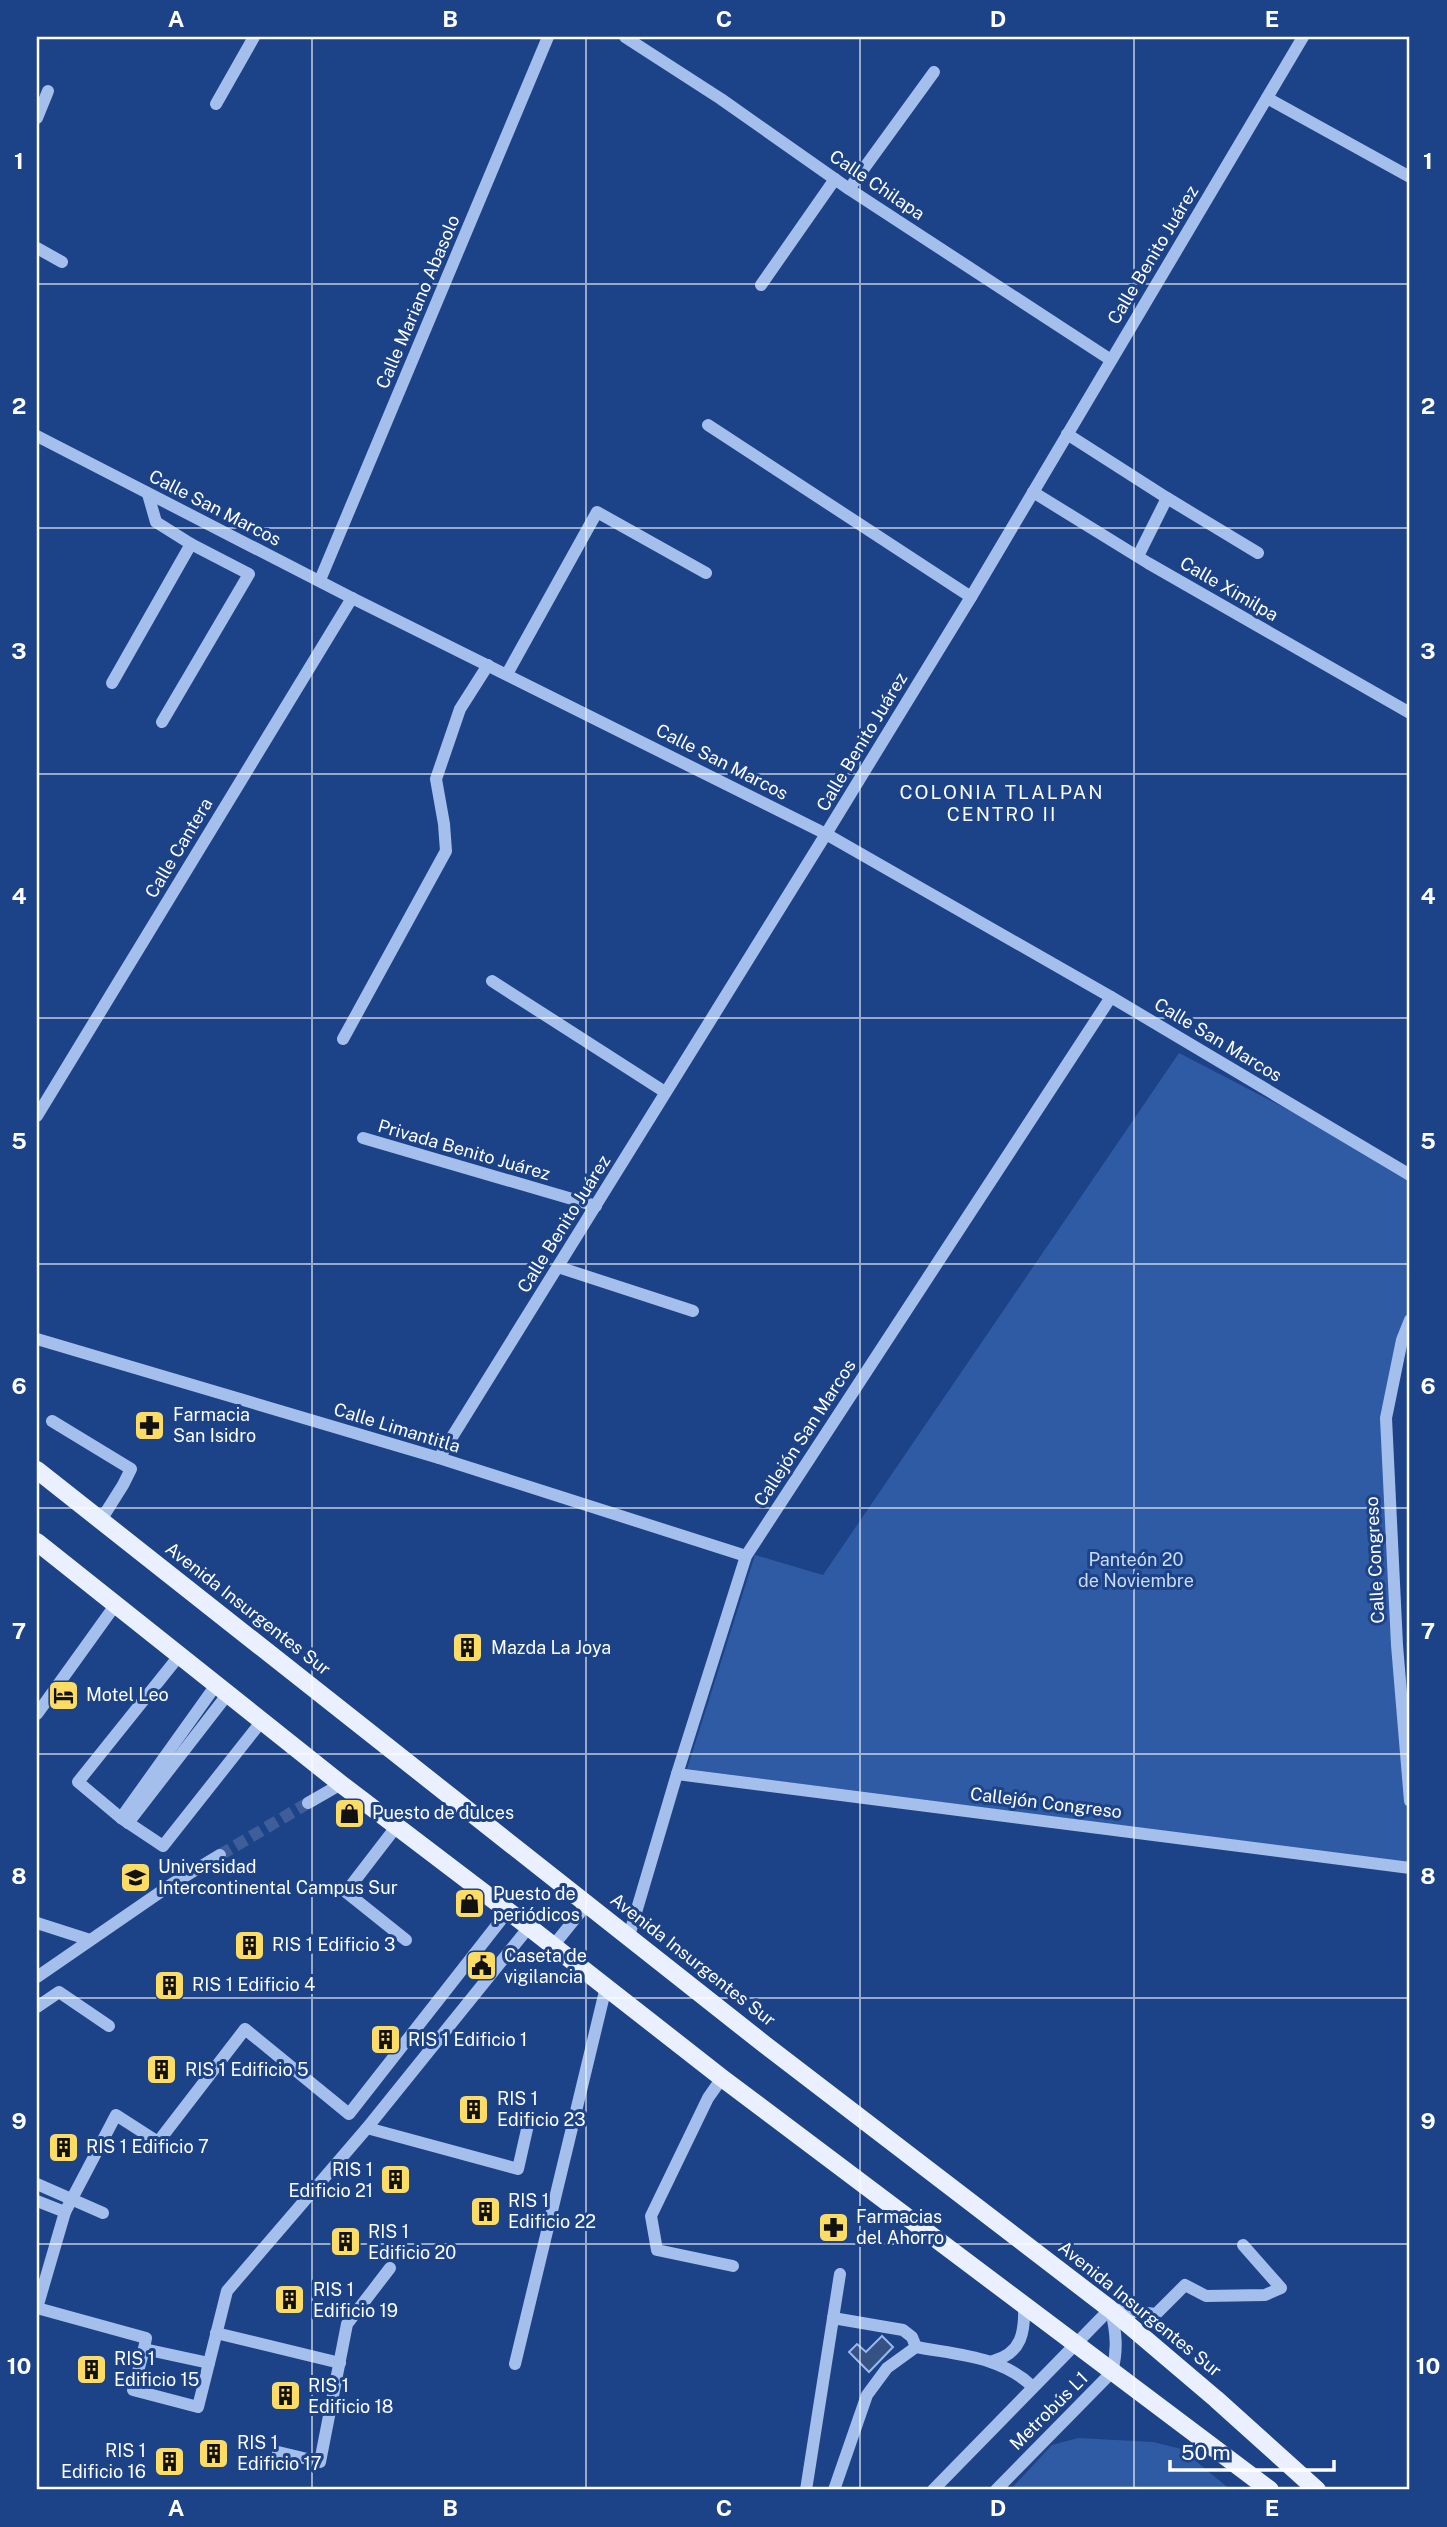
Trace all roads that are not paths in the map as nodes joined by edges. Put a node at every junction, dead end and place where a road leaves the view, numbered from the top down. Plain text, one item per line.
1 (254, 37) edge
2 (548, 37) edge
3 (625, 37) edge
4 (1303, 37) edge
5 (934, 72) dead end
6 (48, 91) dead end
7 (1267, 98) junction
8 (216, 104) dead end
9 (37, 118) edge
10 (1410, 177) edge
11 (835, 179) junction
12 (849, 189) junction
13 (37, 248) edge
14 (62, 262) dead end
15 (761, 285) dead end
16 (1111, 360) junction
17 (708, 425) dead end
18 (1067, 434) junction
19 (37, 436) edge
20 (1032, 492) junction
21 (148, 494) junction
22 (1167, 498) junction
23 (191, 544) junction
24 (1258, 553) dead end
25 (1138, 556) junction
26 (706, 573) dead end
27 (320, 580) junction
28 (971, 597) junction
29 (352, 598) junction
30 (488, 665) junction
31 (507, 674) junction
32 (112, 683) dead end
33 (1410, 712) edge
34 (162, 722) dead end
35 (826, 834) junction
36 (492, 981) dead end
37 (1111, 996) junction
38 (343, 1039) dead end
39 (665, 1092) junction
40 (37, 1116) edge
41 (363, 1138) dead end
42 (1410, 1175) edge
43 (596, 1206) junction
44 (558, 1266) junction
45 (693, 1311) dead end
46 (1410, 1320) edge
47 (37, 1339) edge
48 (52, 1421) dead end
49 (439, 1458) junction
50 (37, 1469) edge
51 (101, 1520) junction
52 (37, 1542) edge
53 (746, 1556) junction
54 (116, 1604) junction
55 (1404, 1645) edge
56 (179, 1656) junction
57 (221, 1690) junction
58 (37, 1714) edge
59 (261, 1722) junction
60 (677, 1774) junction
61 (341, 1784) junction
62 (1410, 1791) edge
63 (1410, 1801) edge
64 (308, 1803) tunnel mouth
65 (125, 1820) junction
66 (396, 1826) junction
67 (220, 1855) tunnel mouth
68 (1410, 1868) edge
69 (587, 1903) junction
70 (508, 1911) junction
71 (37, 1923) edge
72 (529, 1927) junction
73 (629, 1936) junction
74 (90, 1940) junction
75 (406, 1940) dead end
76 (553, 1946) junction
77 (37, 1977) edge
78 (607, 1987) junction
79 (37, 2007) edge
80 (109, 2026) dead end
81 (722, 2078) junction
82 (530, 2116) dead end
83 (367, 2128) junction
84 (37, 2184) edge
85 (72, 2199) junction
86 (37, 2201) edge
87 (65, 2212) junction
88 (103, 2213) dead end
89 (1243, 2245) dead end
90 (733, 2266) dead end
91 (390, 2268) dead end
92 (840, 2274) dead end
93 (1024, 2305) junction
94 (37, 2309) edge
95 (1110, 2309) junction
96 (833, 2318) junction
97 (216, 2333) junction
98 (1076, 2345) junction
99 (916, 2347) junction
100 (144, 2348) junction
101 (999, 2361) junction
102 (209, 2363) junction
103 (340, 2363) junction
104 (515, 2364) dead end
105 (1112, 2372) junction
106 (1033, 2387) junction
107 (278, 2452) dead end
108 (1316, 2488) edge
109 (806, 2490) edge
110 (834, 2490) edge
111 (933, 2490) edge
112 (996, 2490) edge
113 (1270, 2490) edge

1 - 8 street
2 - 27 street, Calle Mariano Abasolo
3 - 11 street, Calle Chilapa
4 - 7 street, Calle Benito Juárez
5 - 12 street
6 - 9 street
7 - 10 street
7 - 16 street, Calle Benito Juárez
11 - 12 street, Calle Chilapa
11 - 15 street
12 - 16 street, Calle Chilapa
13 - 14 street
16 - 18 street, Calle Benito Juárez
17 - 28 street
18 - 20 street, Calle Benito Juárez
18 - 22 street
19 - 21 street, Calle San Marcos
20 - 25 street, Calle Ximilpa
20 - 28 street, Calle Benito Juárez
21 - 23 street
21 - 27 street, Calle San Marcos
22 - 24 street
22 - 25 street
23 - 32 street
23 - 34 street
25 - 33 street, Calle Ximilpa
26 - 31 street
27 - 29 street, Calle San Marcos
28 - 35 street, Calle Benito Juárez
29 - 30 street, Calle San Marcos
29 - 40 street, Calle Cantera
30 - 31 street, Calle San Marcos
30 - 38 street
31 - 35 street, Calle San Marcos
35 - 37 street, Calle San Marcos
35 - 39 street, Calle Benito Juárez
36 - 39 street
37 - 42 street, Calle San Marcos
37 - 53 street, Callejón San Marcos
39 - 43 street, Calle Benito Juárez
41 - 43 street, Privada Benito Juárez
43 - 44 street, Calle Benito Juárez
44 - 45 street
44 - 49 street, Calle Benito Juárez
46 - 55 street, Calle Congreso
47 - 49 street, Calle Limantitla
48 - 51 street
49 - 53 street, Calle Limantitla
50 - 51 main road, Avenida Insurgentes Sur
51 - 69 main road, Avenida Insurgentes Sur
52 - 54 main road
53 - 60 street, Callejón San Marcos
54 - 56 main road
54 - 58 street
55 - 62 street, Calle Congreso
56 - 57 main road
56 - 65 street
57 - 59 main road
57 - 65 street
59 - 61 main road
59 - 65 street
60 - 68 street, Callejón Congreso
60 - 73 street, Callejón San Marcos
61 - 64 street
61 - 66 main road
62 - 63 street, Calle Congreso
66 - 70 main road
66 - 75 street
67 - 74 street
69 - 73 main road, Avenida Insurgentes Sur
69 - 76 street
70 - 72 main road
70 - 85 street
71 - 74 street
72 - 76 main road
72 - 83 street
73 - 95 main road, Avenida Insurgentes Sur
74 - 77 street
76 - 78 main road
78 - 81 main road
78 - 104 street
79 - 80 street
81 - 90 street
81 - 93 main road
82 - 83 street
83 - 97 street
84 - 85 street
85 - 87 street
85 - 88 street
86 - 87 street
87 - 94 street
89 - 95 street
91 - 103 street
92 - 96 street
93 - 98 main road
93 - 101 street
94 - 100 street
95 - 98 street
95 - 105 street, Metrobús L1
95 - 108 main road, Avenida Insurgentes Sur
96 - 99 street
96 - 109 street
97 - 102 street
97 - 103 street
98 - 105 main road
98 - 106 street
99 - 101 street
99 - 110 street
100 - 102 street
100 - 102 street
101 - 106 street
103 - 107 street
105 - 112 street, Metrobús L1
105 - 113 main road
106 - 111 street

